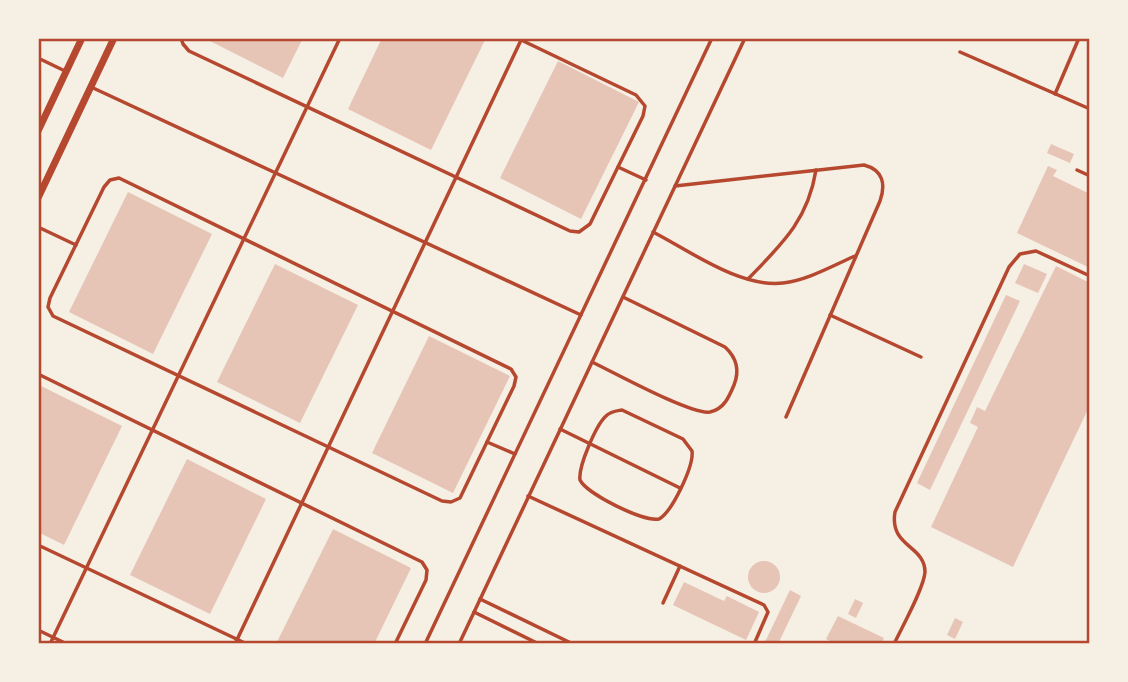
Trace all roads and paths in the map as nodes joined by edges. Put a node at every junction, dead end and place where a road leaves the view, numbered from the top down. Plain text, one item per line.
1 (82, 38) edge
2 (114, 38) edge
3 (181, 38) edge
4 (340, 38) edge
5 (712, 38) edge
6 (745, 38) edge
7 (1079, 38) edge
8 (520, 39) edge
9 (960, 52) dead end
10 (38, 58) edge
11 (66, 72) junction
12 (91, 87) junction
13 (1055, 94) junction
14 (307, 106) junction
15 (1090, 109) edge
16 (38, 131) edge
17 (618, 167) junction
18 (816, 170) junction
19 (1077, 170) dead end
20 (275, 173) junction
21 (1090, 176) edge
22 (456, 177) junction
23 (646, 180) junction
24 (675, 186) junction
25 (38, 198) edge
26 (38, 227) edge
27 (653, 232) junction
28 (244, 238) junction
29 (425, 242) junction
30 (76, 245) junction
31 (855, 256) junction
32 (1090, 276) edge
33 (748, 280) junction
34 (622, 297) junction
35 (393, 310) junction
36 (581, 315) junction
37 (830, 315) junction
38 (921, 357) dead end
39 (592, 362) junction
40 (38, 374) edge
41 (178, 376) junction
42 (786, 417) dead end
43 (560, 429) junction
44 (153, 430) junction
45 (487, 442) junction
46 (591, 444) junction
47 (328, 447) junction
48 (516, 454) junction
49 (680, 488) junction
50 (528, 496) junction
51 (302, 502) junction
52 (38, 545) edge
53 (680, 566) junction
54 (86, 568) junction
55 (480, 599) junction
56 (663, 603) dead end
57 (474, 612) junction
58 (38, 630) edge
59 (54, 637) junction
60 (236, 641) edge
61 (395, 642) edge
62 (755, 642) dead end
63 (50, 643) edge
64 (68, 643) edge
65 (247, 643) edge
66 (404, 643) edge
67 (425, 643) edge
68 (459, 643) edge
69 (538, 643) edge
70 (573, 643) edge
71 (894, 643) edge

1 - 11 street
2 - 12 street
3 - 14 lane
4 - 14 lane
5 - 23 lane
6 - 24 lane
7 - 13 lane
8 - 17 lane
8 - 22 lane
9 - 13 lane
10 - 11 lane
11 - 16 street
12 - 20 lane
12 - 25 street
13 - 15 lane
14 - 20 lane
14 - 22 lane
17 - 22 lane
17 - 23 lane
18 - 24 lane
18 - 31 lane
18 - 33 lane
19 - 21 lane
20 - 28 lane
20 - 29 lane
22 - 29 lane
23 - 36 lane
24 - 27 lane
26 - 30 lane
27 - 33 lane
27 - 34 lane
28 - 30 lane
28 - 35 lane
28 - 41 lane
29 - 35 lane
29 - 36 lane
30 - 41 lane
31 - 33 lane
31 - 37 lane
32 - 71 lane
34 - 39 lane
34 - 39 lane
35 - 45 lane
35 - 47 lane
36 - 48 lane
37 - 38 lane
37 - 42 lane
39 - 43 lane
40 - 44 lane
41 - 44 lane
41 - 47 lane
43 - 46 lane
43 - 50 lane
44 - 51 lane
44 - 54 lane
45 - 47 lane
45 - 48 lane
46 - 49 lane
46 - 49 lane
46 - 49 lane
47 - 51 lane
48 - 67 lane
50 - 53 lane
50 - 55 lane
51 - 60 lane
51 - 61 lane
52 - 54 lane
53 - 56 lane
53 - 62 lane
54 - 59 lane
54 - 60 lane
55 - 57 lane
55 - 70 lane
57 - 68 lane
57 - 69 lane
58 - 59 lane
59 - 63 lane
59 - 64 lane
60 - 65 lane
61 - 66 lane

